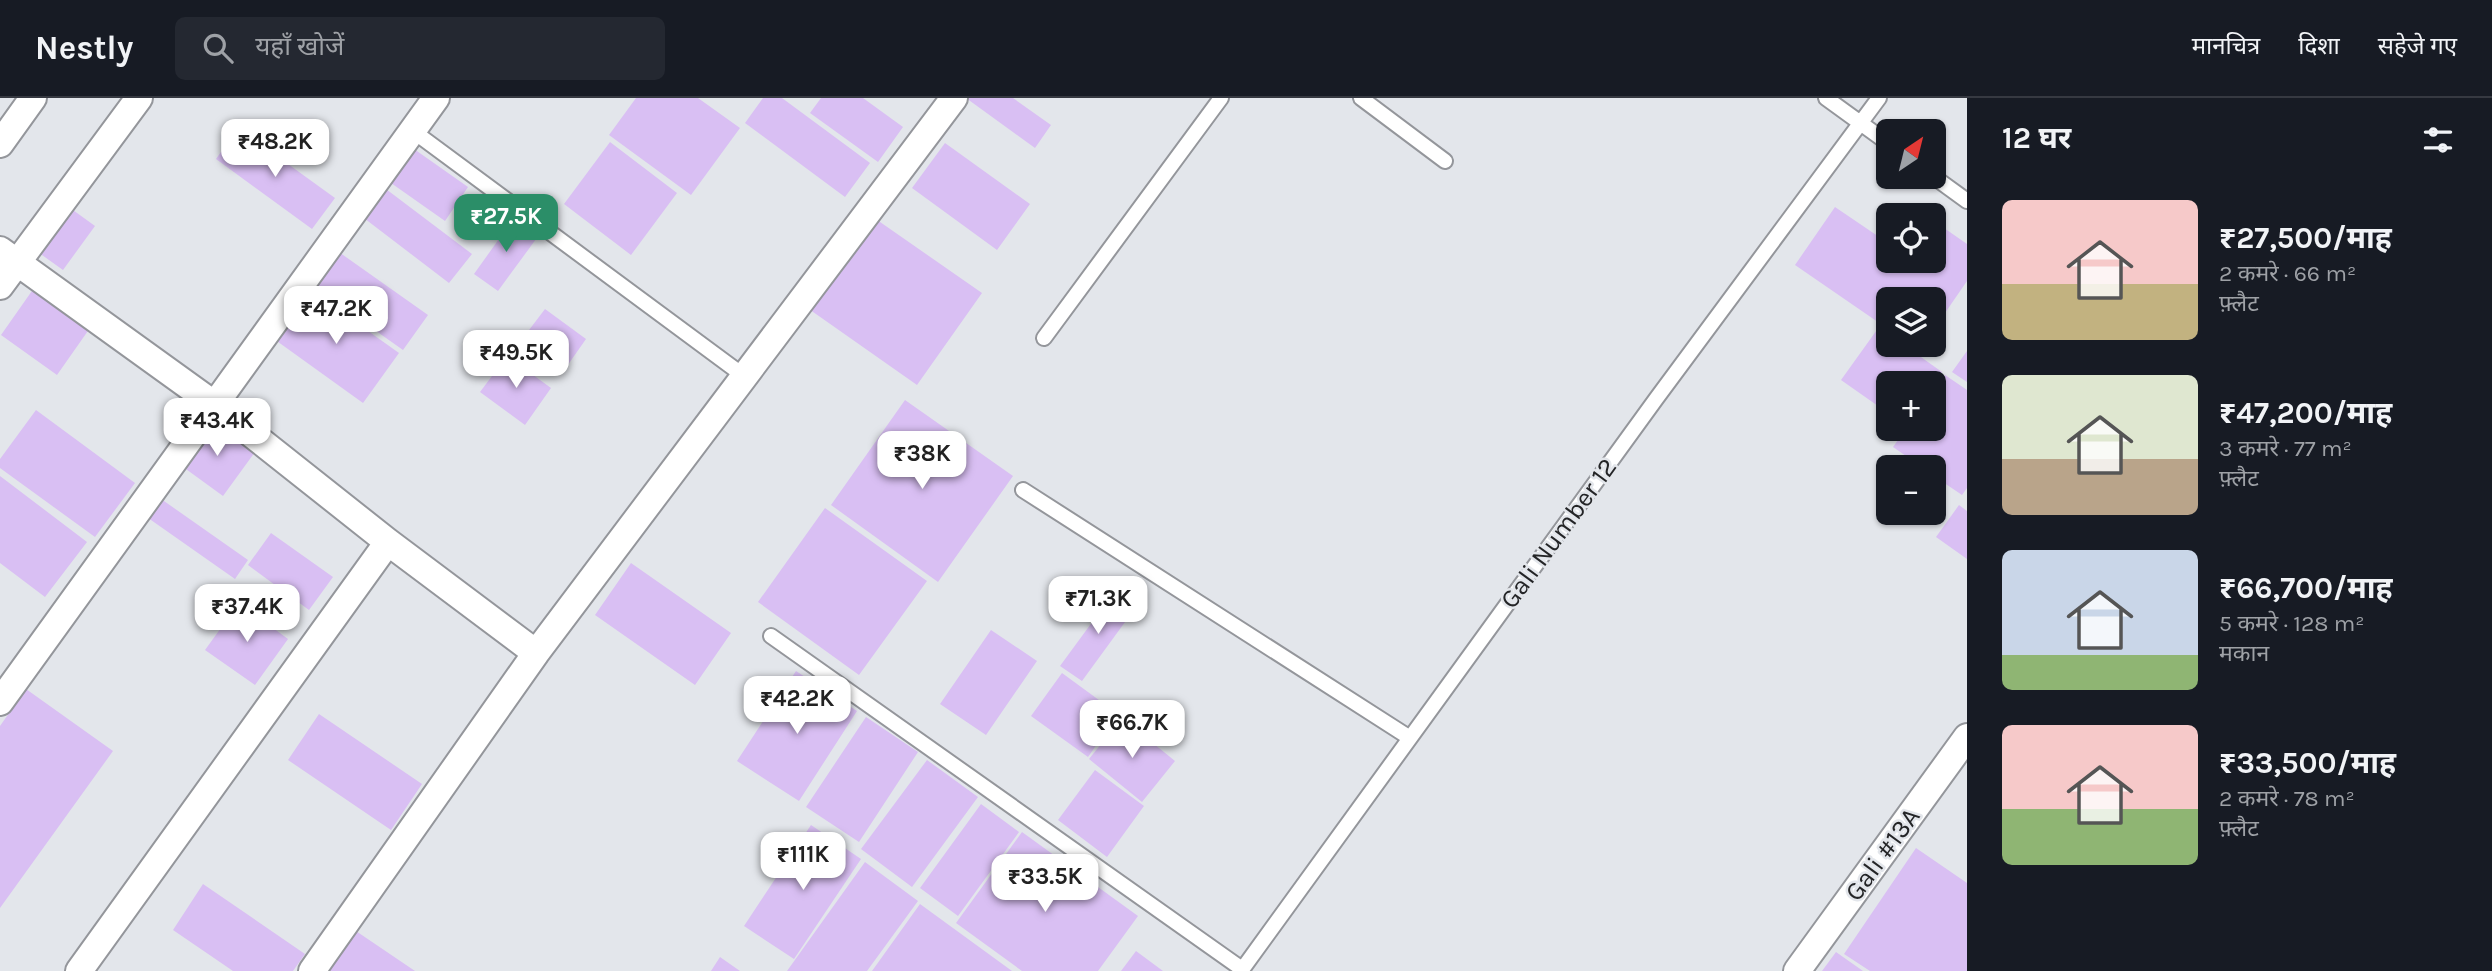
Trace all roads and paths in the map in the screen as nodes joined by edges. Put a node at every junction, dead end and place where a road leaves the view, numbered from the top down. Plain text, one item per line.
1 (33, 98) edge
2 (139, 98) edge
3 (436, 98) edge
4 (954, 98) edge
5 (1221, 98) edge
6 (1362, 98) edge
7 (1826, 98) edge
8 (1879, 98) edge
9 (1861, 123) junction
10 (413, 131) junction
11 (1876, 134) edge
12 (0, 144) edge
13 (1445, 161) dead end
14 (1946, 186) edge
15 (1967, 201) edge
16 (9, 256) edge
17 (0, 286) edge
18 (1044, 338) dead end
19 (744, 376) junction
20 (215, 405) junction
21 (1023, 489) dead end
22 (388, 542) junction
23 (771, 636) dead end
24 (536, 653) junction
25 (0, 702) edge
26 (1967, 737) edge
27 (1410, 738) junction
28 (1241, 970) edge
29 (79, 971) edge
30 (312, 971) edge
31 (1797, 971) edge

1 - 12 street
2 - 16 street
3 - 10 street
4 - 19 street
5 - 18 lane
6 - 13 lane
7 - 9 lane
8 - 9 lane, Gali Number 12
9 - 11 lane
9 - 27 lane, Gali Number 12
10 - 19 lane
10 - 20 street
14 - 15 lane
16 - 17 street
16 - 20 street
19 - 24 street
20 - 22 street
20 - 25 street
21 - 27 lane
22 - 24 street
22 - 29 street
23 - 28 lane
24 - 30 street
26 - 31 street, Gali #13A
27 - 28 lane, Gali Number 12

